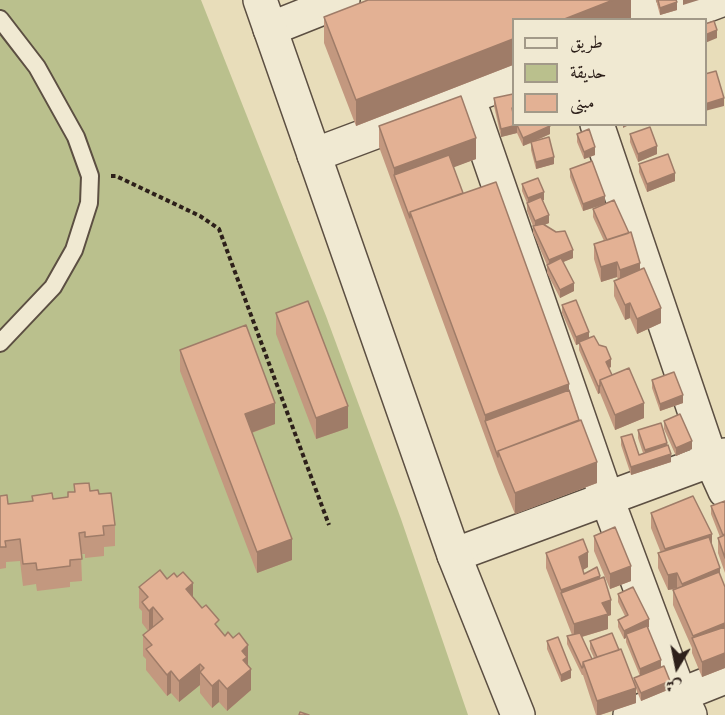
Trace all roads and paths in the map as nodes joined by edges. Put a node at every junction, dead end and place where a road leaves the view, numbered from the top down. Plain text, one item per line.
1 (343, 0) edge
2 (638, 0) edge
3 (721, 0) edge
4 (265, 14) edge
5 (645, 18) edge
6 (673, 18) edge
7 (0, 19) edge
8 (512, 80) edge
9 (468, 97) junction
10 (598, 126) edge
11 (314, 155) junction
12 (90, 176) junction
13 (0, 343) edge
14 (718, 458) edge
15 (725, 490) edge
16 (607, 499) junction
17 (328, 525) dead end
18 (454, 555) junction
19 (725, 677) edge
20 (685, 705) edge
21 (518, 715) edge
22 (630, 715) edge

1 - 4 street
2 - 5 street
3 - 6 street
4 - 11 street
7 - 12 lane
8 - 9 street
9 - 11 street
9 - 16 street
10 - 14 street
11 - 18 street
12 - 13 lane
12 - 17 path
14 - 15 street
14 - 16 street
16 - 18 street
16 - 20 street
18 - 21 street
19 - 20 street
20 - 22 street

